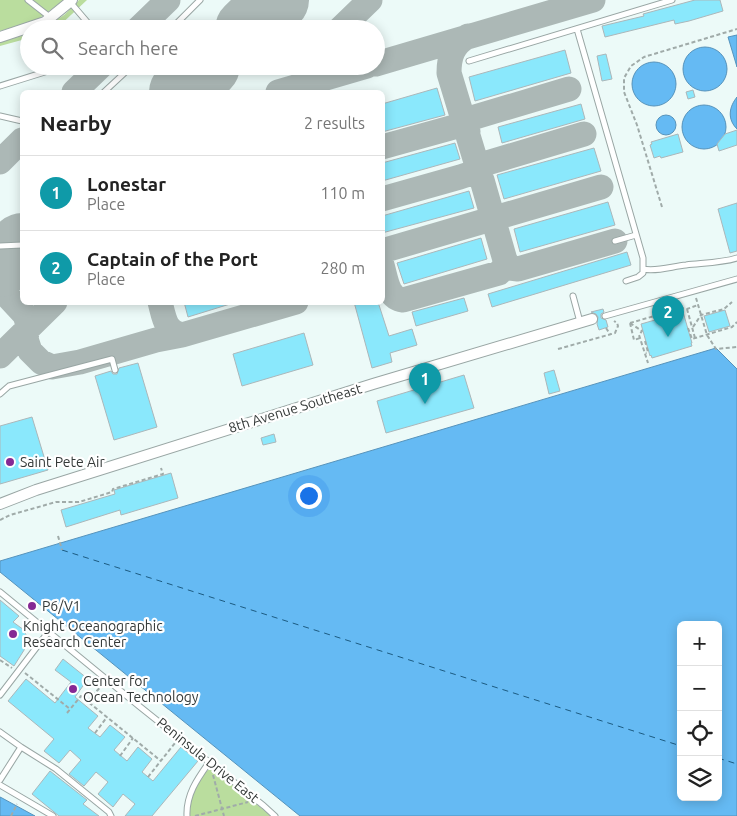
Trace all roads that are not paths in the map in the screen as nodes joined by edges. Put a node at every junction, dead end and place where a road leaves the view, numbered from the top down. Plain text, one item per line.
1 (28, 0) edge
2 (200, 0) edge
3 (672, 0) edge
4 (71, 1) edge
5 (51, 18) junction
6 (48, 20) edge
7 (86, 20) edge
8 (179, 20) edge
9 (577, 29) junction
10 (20, 31) edge
11 (0, 37) edge
12 (469, 61) dead end
13 (35, 75) edge
14 (122, 75) edge
15 (0, 86) edge
16 (106, 90) edge
17 (0, 116) edge
18 (20, 121) edge
19 (636, 235) junction
20 (615, 241) dead end
21 (20, 245) edge
22 (0, 246) edge
23 (737, 258) edge
24 (644, 269) junction
25 (737, 278) edge
26 (626, 281) dead end
27 (573, 296) dead end
28 (605, 316) dead end
29 (592, 319) dead end
30 (580, 323) junction
31 (115, 370) dead end
32 (0, 394) edge
33 (0, 504) edge
34 (0, 592) edge
35 (49, 632) junction
36 (0, 695) edge
37 (0, 732) edge
38 (21, 747) junction
39 (210, 761) junction
40 (0, 780) edge
41 (0, 785) edge
42 (53, 816) edge
43 (111, 816) edge
44 (187, 816) edge
45 (275, 816) edge

1 - 5 lane
2 - 8 lane
3 - 9 lane
4 - 5 street
4 - 7 lane
5 - 6 street
9 - 12 lane
9 - 19 lane
10 - 11 street
13 - 15 lane
14 - 16 lane
17 - 18 lane
19 - 20 lane
19 - 24 lane
21 - 22 lane
23 - 24 lane
24 - 26 lane
25 - 28 lane
27 - 30 lane
29 - 30 street, 8th Avenue Southeast
30 - 33 street, 8th Avenue Southeast
31 - 32 lane
34 - 35 lane, Peninsula Drive East
35 - 36 lane
35 - 39 lane, Peninsula Drive East
37 - 38 lane
38 - 40 lane
38 - 43 lane
39 - 44 lane
39 - 45 lane, Peninsula Drive East
41 - 42 lane

